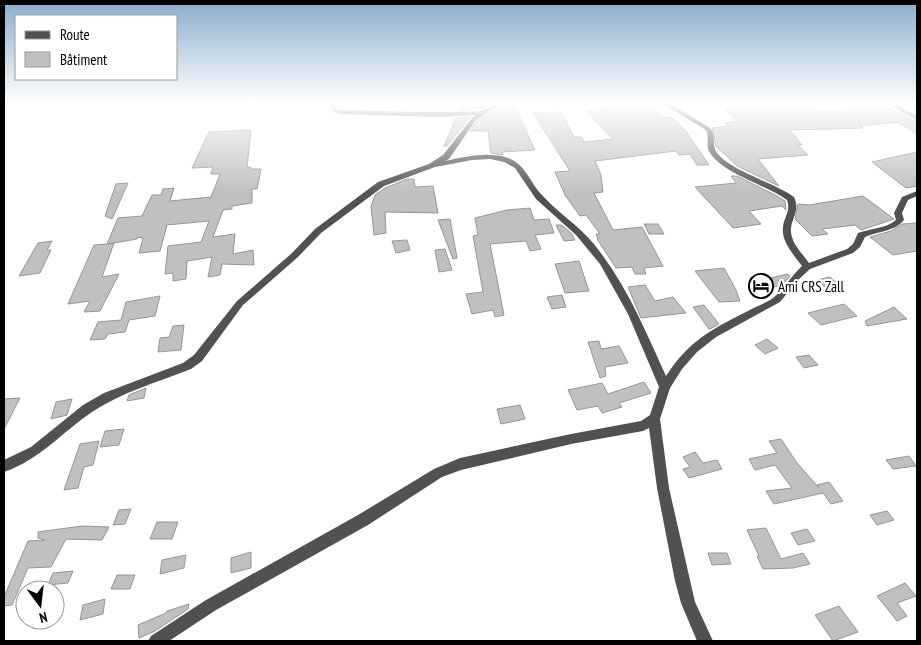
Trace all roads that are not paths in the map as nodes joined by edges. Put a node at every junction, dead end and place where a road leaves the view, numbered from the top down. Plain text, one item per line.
1 (464, 133) edge
2 (711, 133) edge
3 (432, 166) junction
4 (917, 193) edge
5 (807, 267) junction
6 (665, 387) junction
7 (654, 419) junction
8 (4, 466) edge
9 (156, 641) edge
10 (705, 641) edge

1 - 3 street
2 - 5 street
3 - 6 street
3 - 8 street
4 - 5 street
5 - 6 street
6 - 7 street
7 - 9 street
7 - 10 street

